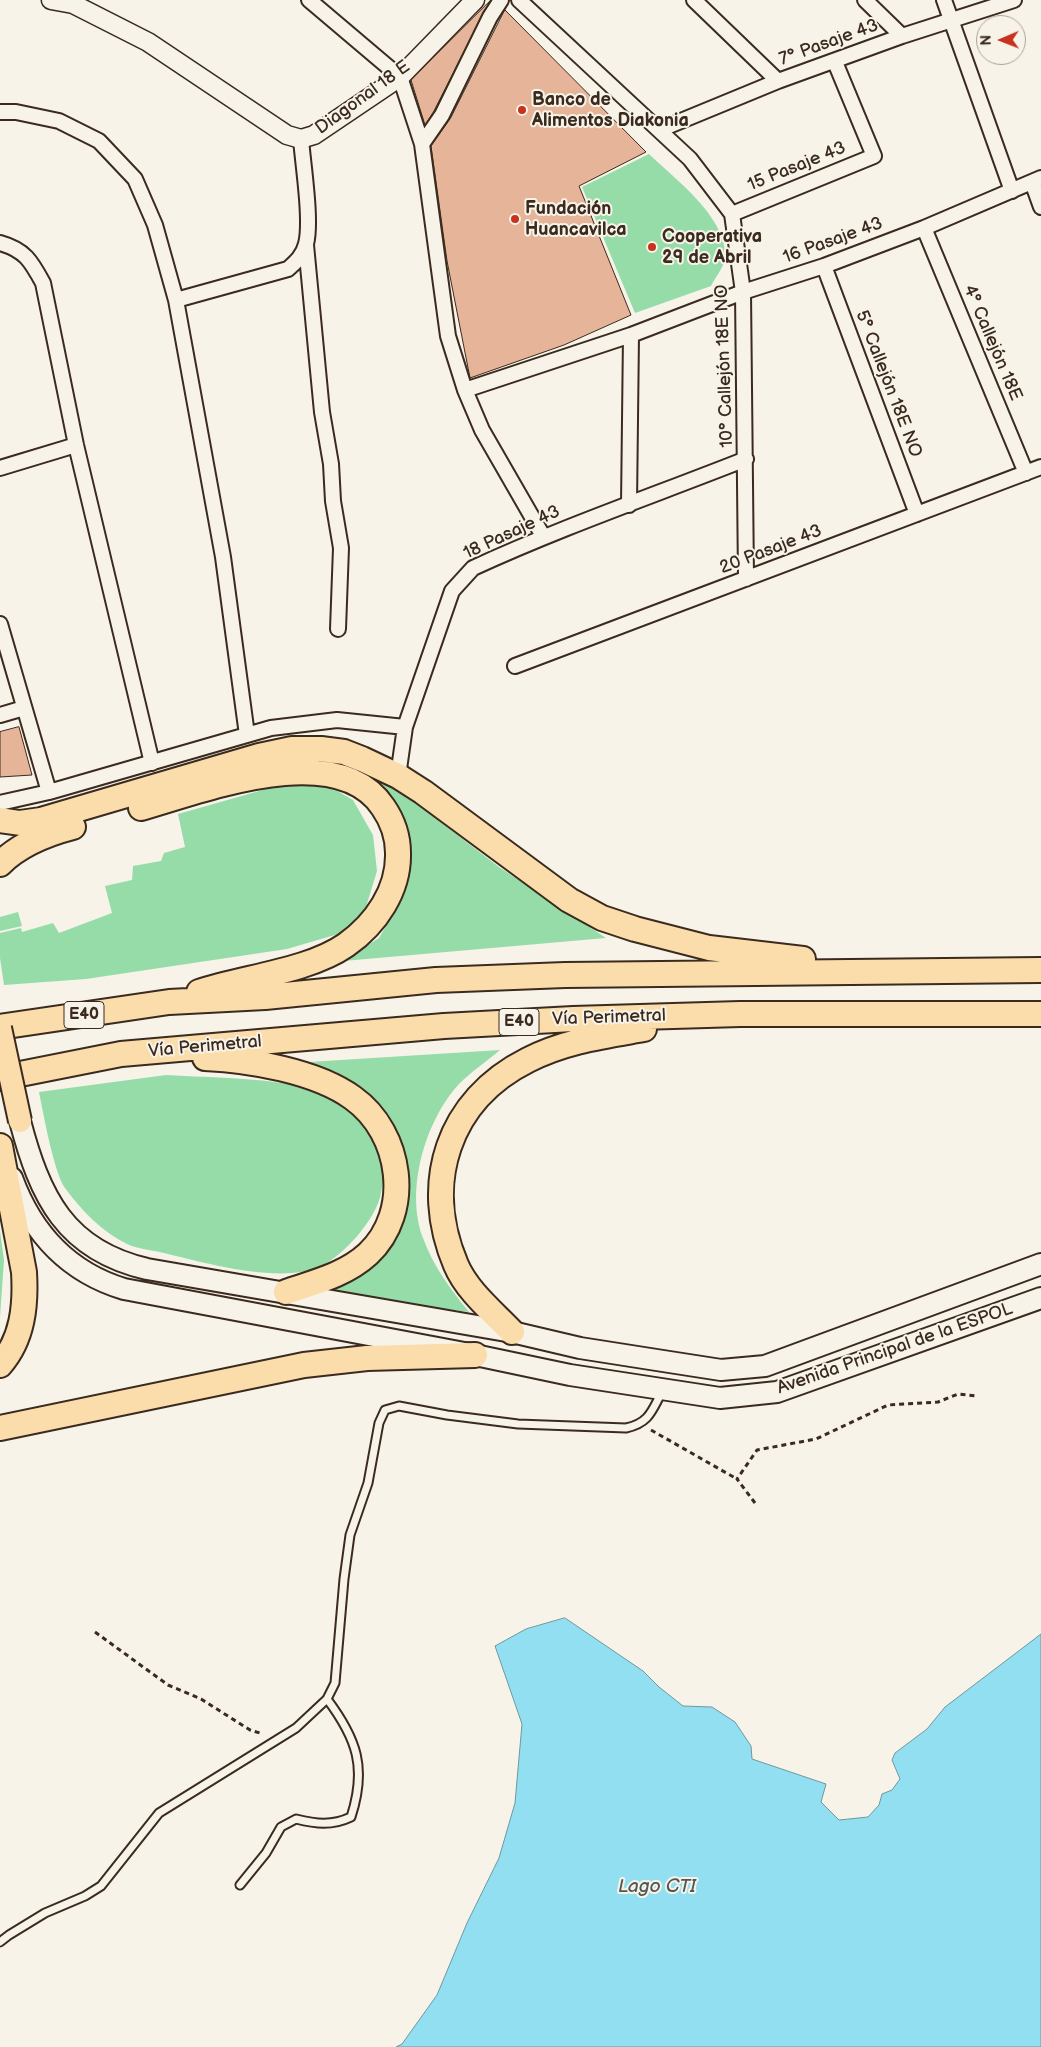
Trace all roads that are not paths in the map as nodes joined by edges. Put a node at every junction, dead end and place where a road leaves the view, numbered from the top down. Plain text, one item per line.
1 (52, 0) edge
2 (309, 0) edge
3 (475, 0) edge
4 (501, 0) edge
5 (519, 0) edge
6 (694, 0) edge
7 (865, 0) edge
8 (944, 0) edge
9 (1014, 0) edge
10 (951, 21) junction
11 (902, 36) junction
12 (835, 62) junction
13 (400, 77) junction
14 (778, 82) junction
15 (0, 112) edge
16 (659, 130) junction
17 (294, 137) junction
18 (422, 144) junction
19 (1036, 180) edge
20 (1012, 191) junction
21 (1041, 207) edge
22 (732, 214) junction
23 (924, 228) junction
24 (0, 243) edge
25 (306, 245) junction
26 (824, 266) junction
27 (743, 292) junction
28 (176, 300) junction
29 (631, 334) junction
30 (465, 390) junction
31 (76, 445) junction
32 (746, 459) junction
33 (1041, 467) edge
34 (0, 468) edge
35 (1026, 473) junction
36 (629, 505) junction
37 (917, 514) junction
38 (543, 536) junction
39 (746, 580) junction
40 (0, 624) edge
41 (338, 629) dead end
42 (515, 666) dead end
43 (24, 708) junction
44 (0, 715) edge
45 (405, 727) junction
46 (247, 735) junction
47 (152, 763) junction
48 (398, 776) junction
49 (49, 792) junction
50 (0, 803) edge
51 (0, 820) edge
52 (0, 864) edge
53 (937, 970) junction
54 (1041, 970) edge
55 (169, 1002) junction
56 (740, 1014) junction
57 (1041, 1014) edge
58 (0, 1028) edge
59 (121, 1054) junction
60 (0, 1078) edge
61 (20, 1121) joint
62 (0, 1146) edge
63 (1041, 1264) edge
64 (1010, 1275) junction
65 (286, 1292) junction
66 (1041, 1298) edge
67 (1020, 1306) junction
68 (512, 1332) junction
69 (546, 1341) junction
70 (475, 1355) junction
71 (664, 1361) junction
72 (0, 1365) edge
73 (541, 1369) junction
74 (663, 1390) junction
75 (0, 1428) edge
76 (327, 1699) junction
77 (240, 1885) dead end
78 (0, 1942) edge

1 - 17 street
2 - 13 street
3 - 13 street, Diagonal 18 E
4 - 18 street
5 - 16 street, 10° Callejón 18E NO
6 - 14 street
7 - 11 street
8 - 10 street
9 - 10 street, 7° Pasaje 43
10 - 11 street, 7° Pasaje 43
10 - 20 street
11 - 12 street, 7° Pasaje 43
12 - 14 street, 7° Pasaje 43
12 - 22 street, 15 Pasaje 43
13 - 17 street, Diagonal 18 E
13 - 18 street
14 - 16 street, 7° Pasaje 43
15 - 28 street
16 - 22 street, 10° Callejón 18E NO
17 - 25 street
18 - 30 street
19 - 20 street, 16 Pasaje 43
19 - 21 street
20 - 23 street, 16 Pasaje 43
22 - 27 street, 10° Callejón 18E NO
23 - 26 street, 16 Pasaje 43
23 - 35 street, 4° Callejón 18E
24 - 31 street
25 - 28 street
25 - 41 street
26 - 27 street, 16 Pasaje 43
26 - 37 street, 5° Callejón 18E NO
27 - 29 street, 16 Pasaje 43
27 - 32 street, 10° Callejón 18E NO
28 - 46 street
29 - 30 street, 16 Pasaje 43
29 - 36 street
30 - 38 street
31 - 34 street
31 - 47 street
32 - 36 street, 18 Pasaje 43
32 - 39 street, 10° Callejón 18E NO
33 - 35 street, 20 Pasaje 43
35 - 37 street, 20 Pasaje 43
36 - 38 street, 18 Pasaje 43
37 - 39 street, 20 Pasaje 43
38 - 45 street, 18 Pasaje 43
39 - 42 street, 20 Pasaje 43
40 - 43 street
43 - 44 street
43 - 49 street
45 - 46 street
45 - 48 street, 18 Pasaje 43
46 - 47 street
47 - 49 street
48 - 51 highway
48 - 53 highway
49 - 50 street
52 - 55 highway
53 - 54 highway, E40
53 - 55 highway, E40
55 - 58 highway, E40
56 - 57 highway, Vía Perimetral / E40
56 - 59 highway, Vía Perimetral / E40
56 - 68 highway
58 - 61 main road, bridge
59 - 60 highway, Vía Perimetral / E40
59 - 65 highway
61 - 65 main road, Avenida Principal de la ESPOL
62 - 70 main road, Avenida Principal de la ESPOL
62 - 72 highway
63 - 64 main road, Avenida Principal de la ESPOL
64 - 67 main road
64 - 71 main road, Avenida Principal de la ESPOL
65 - 68 main road, Avenida Principal de la ESPOL
66 - 67 main road, Avenida Principal de la ESPOL
67 - 74 main road, Avenida Principal de la ESPOL
68 - 69 main road, Avenida Principal de la ESPOL
69 - 71 main road, Avenida Principal de la ESPOL
69 - 73 main road
70 - 73 main road, Avenida Principal de la ESPOL
70 - 75 highway
71 - 74 main road
73 - 74 main road, Avenida Principal de la ESPOL
74 - 76 lane
76 - 77 lane
76 - 78 lane

